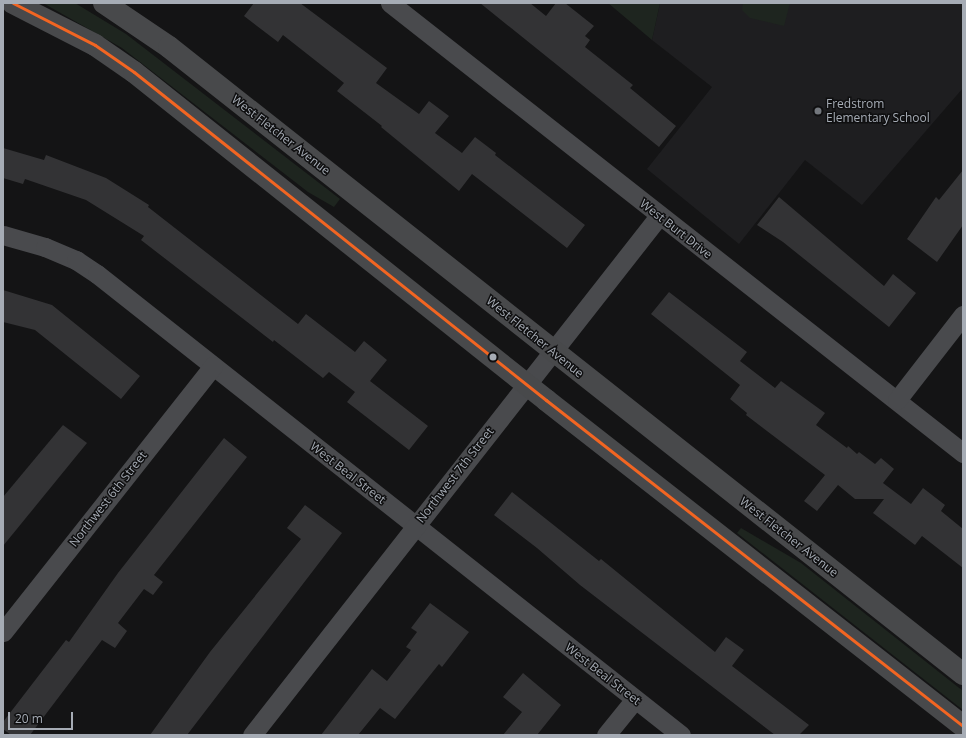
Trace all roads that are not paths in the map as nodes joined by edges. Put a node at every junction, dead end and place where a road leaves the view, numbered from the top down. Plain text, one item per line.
1 (13, 3) edge
2 (104, 3) edge
3 (390, 3) edge
4 (659, 216) junction
5 (3, 235) edge
6 (963, 315) edge
7 (552, 351) junction
8 (213, 366) junction
9 (526, 384) junction
10 (897, 400) junction
11 (963, 453) edge
12 (416, 527) junction
13 (3, 632) edge
14 (963, 674) edge
15 (634, 699) junction
16 (963, 726) edge
17 (252, 735) edge
18 (606, 735) edge
19 (681, 735) edge

1 - 9 main road
2 - 7 main road, West Fletcher Avenue
3 - 4 street, West Burt Drive
4 - 7 street, Northwest 7th Street
4 - 10 street, West Burt Drive
5 - 8 street, West Beal Street
6 - 10 street
7 - 9 street, Northwest 7th Street
7 - 14 main road, West Fletcher Avenue
8 - 12 street, West Beal Street
8 - 13 street, Northwest 6th Street
9 - 12 street, Northwest 7th Street
9 - 16 main road
10 - 11 street, West Burt Drive
12 - 15 street, West Beal Street
12 - 17 street, Northwest 7th Street
15 - 18 street
15 - 19 street, West Beal Street

